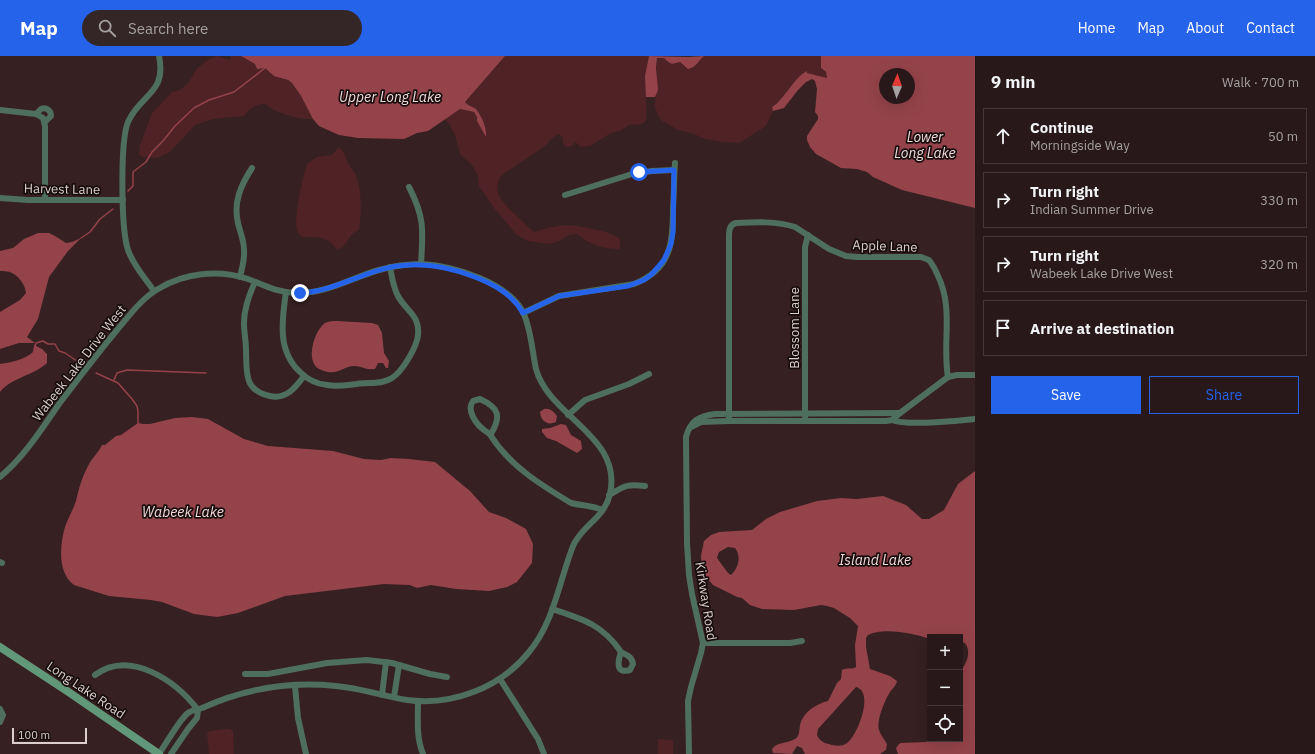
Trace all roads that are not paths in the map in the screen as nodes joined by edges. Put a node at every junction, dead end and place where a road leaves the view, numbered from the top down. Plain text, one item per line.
1 (159, 56) edge
2 (0, 110) edge
3 (36, 114) junction
4 (45, 122) junction
5 (675, 163) dead end
6 (252, 168) dead end
7 (674, 170) junction
8 (409, 187) dead end
9 (565, 194) dead end
10 (0, 198) edge
11 (45, 200) junction
12 (123, 200) junction
13 (808, 235) junction
14 (422, 264) junction
15 (390, 267) junction
16 (240, 277) junction
17 (255, 282) junction
18 (154, 291) junction
19 (286, 292) junction
20 (523, 313) junction
21 (649, 374) dead end
22 (975, 375) edge
23 (304, 376) junction
24 (948, 377) junction
25 (805, 413) junction
26 (900, 413) junction
27 (568, 415) junction
28 (730, 417) junction
29 (975, 419) edge
30 (805, 420) junction
31 (892, 420) junction
32 (491, 434) junction
33 (0, 477) edge
34 (645, 486) dead end
35 (609, 495) junction
36 (602, 510) junction
37 (552, 609) junction
38 (802, 641) dead end
39 (703, 643) junction
40 (0, 647) edge
41 (621, 652) dead end
42 (386, 662) junction
43 (399, 665) junction
44 (245, 674) dead end
45 (94, 675) dead end
46 (447, 677) dead end
47 (500, 679) junction
48 (295, 686) junction
49 (382, 695) junction
50 (394, 697) junction
51 (418, 701) junction
52 (0, 709) edge
53 (198, 710) junction
54 (0, 722) edge
55 (159, 754) edge
56 (171, 754) edge
57 (306, 754) edge
58 (423, 754) edge
59 (544, 754) edge
60 (689, 754) edge

1 - 12 street
2 - 3 street
3 - 4 street
3 - 4 street
4 - 11 street
5 - 7 street
6 - 16 street
7 - 9 street
7 - 20 street
8 - 14 street
10 - 11 street, Harvest Lane
11 - 12 street, Harvest Lane
12 - 18 street
13 - 24 street, Apple Lane
13 - 25 street, Blossom Lane
13 - 28 street, Apple Lane
14 - 15 street, Wabeek Lake Drive West
14 - 20 street, Wabeek Lake Drive West
15 - 19 street, Wabeek Lake Drive West
15 - 23 street
16 - 17 street, Wabeek Lake Drive West
16 - 18 street, Wabeek Lake Drive West
17 - 19 street, Wabeek Lake Drive West
17 - 23 street
18 - 33 street, Wabeek Lake Drive West
19 - 23 street
20 - 27 street
21 - 27 street
22 - 24 street
24 - 26 street
25 - 26 street, Kirkway Road
25 - 28 street, Kirkway Road
25 - 30 street, Blossom Lane
26 - 31 street
27 - 35 street
28 - 30 street, Kirkway Road
28 - 39 street, Kirkway Road
29 - 31 street, Kirkway Road
30 - 31 street, Kirkway Road
32 - 32 street
32 - 36 street
34 - 35 street
35 - 36 street
36 - 37 street
37 - 41 street
37 - 47 street
38 - 39 street
39 - 60 street, Kirkway Road
40 - 55 main road, Long Lake Road
42 - 43 street
42 - 44 street
42 - 49 street
43 - 46 street
43 - 50 street
45 - 53 street
47 - 51 street
47 - 59 street
48 - 49 street
48 - 53 street
48 - 57 street
49 - 50 street
50 - 51 street
51 - 58 street
52 - 54 street
53 - 55 street
53 - 56 street

